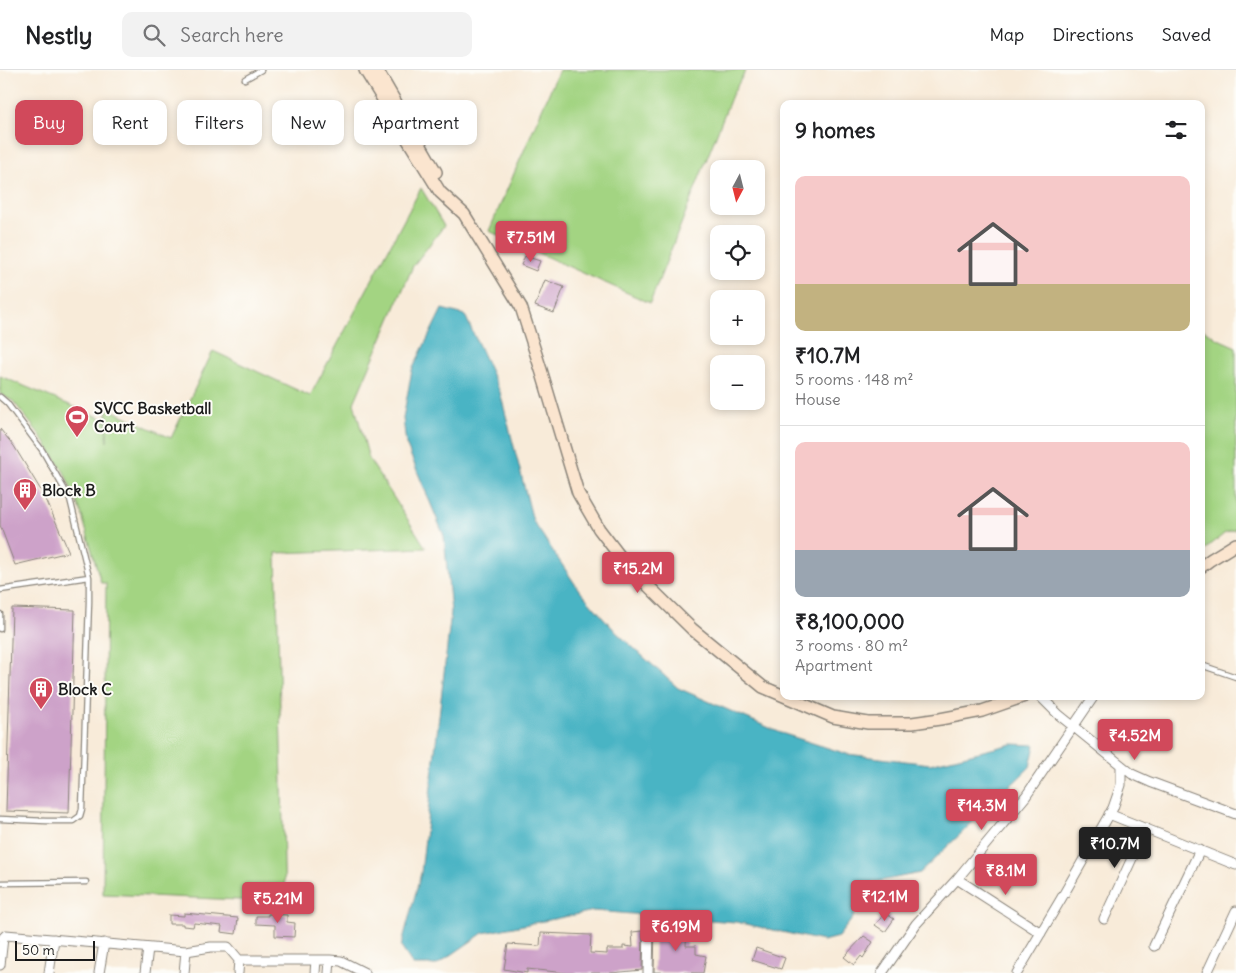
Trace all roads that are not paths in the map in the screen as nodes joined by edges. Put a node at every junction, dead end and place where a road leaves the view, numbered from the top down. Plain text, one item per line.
1 (261, 70) edge
2 (365, 70) edge
3 (376, 70) edge
4 (245, 78) dead end
5 (448, 198) junction
6 (0, 397) edge
7 (1236, 544) edge
8 (1205, 564) edge
9 (89, 577) junction
10 (0, 590) edge
11 (0, 614) edge
12 (0, 629) edge
13 (1205, 666) edge
14 (1236, 677) edge
15 (780, 693) edge
16 (802, 700) edge
17 (1014, 700) edge
18 (1044, 700) edge
19 (1091, 700) edge
20 (1073, 726) junction
21 (1121, 765) junction
22 (1110, 814) junction
23 (1236, 814) edge
24 (0, 819) edge
25 (1146, 828) junction
26 (1200, 850) junction
27 (1236, 865) edge
28 (958, 879) junction
29 (0, 882) edge
30 (86, 882) dead end
31 (1236, 911) edge
32 (1104, 919) dead end
33 (649, 929) dead end
34 (1041, 933) junction
35 (54, 939) junction
36 (104, 943) junction
37 (1154, 946) dead end
38 (148, 948) junction
39 (186, 951) junction
40 (239, 960) junction
41 (316, 960) junction
42 (330, 960) junction
43 (0, 965) edge
44 (49, 973) edge
45 (99, 973) edge
46 (144, 973) edge
47 (184, 973) edge
48 (238, 973) edge
49 (315, 973) edge
50 (329, 973) edge
51 (365, 973) edge
52 (648, 973) edge
53 (882, 973) edge
54 (1017, 973) edge
55 (1207, 973) edge

1 - 4 lane
2 - 5 street
3 - 5 street
5 - 15 street
6 - 9 lane
7 - 8 street
9 - 10 lane
9 - 24 lane
11 - 12 lane
13 - 14 lane
16 - 17 street
18 - 20 street
19 - 20 street
20 - 21 street
20 - 28 street
21 - 22 street
21 - 23 street
22 - 25 street
22 - 34 street
25 - 26 street
25 - 32 street
26 - 27 street
26 - 37 street
28 - 34 street
28 - 53 street
29 - 30 lane
31 - 55 street
33 - 52 street
34 - 54 street
35 - 36 street
35 - 43 street
35 - 44 street
36 - 38 street
36 - 45 street
38 - 39 street
38 - 46 street
39 - 40 street
39 - 47 street
40 - 41 street
40 - 48 street
41 - 42 street
41 - 49 street
42 - 50 street
42 - 51 street

